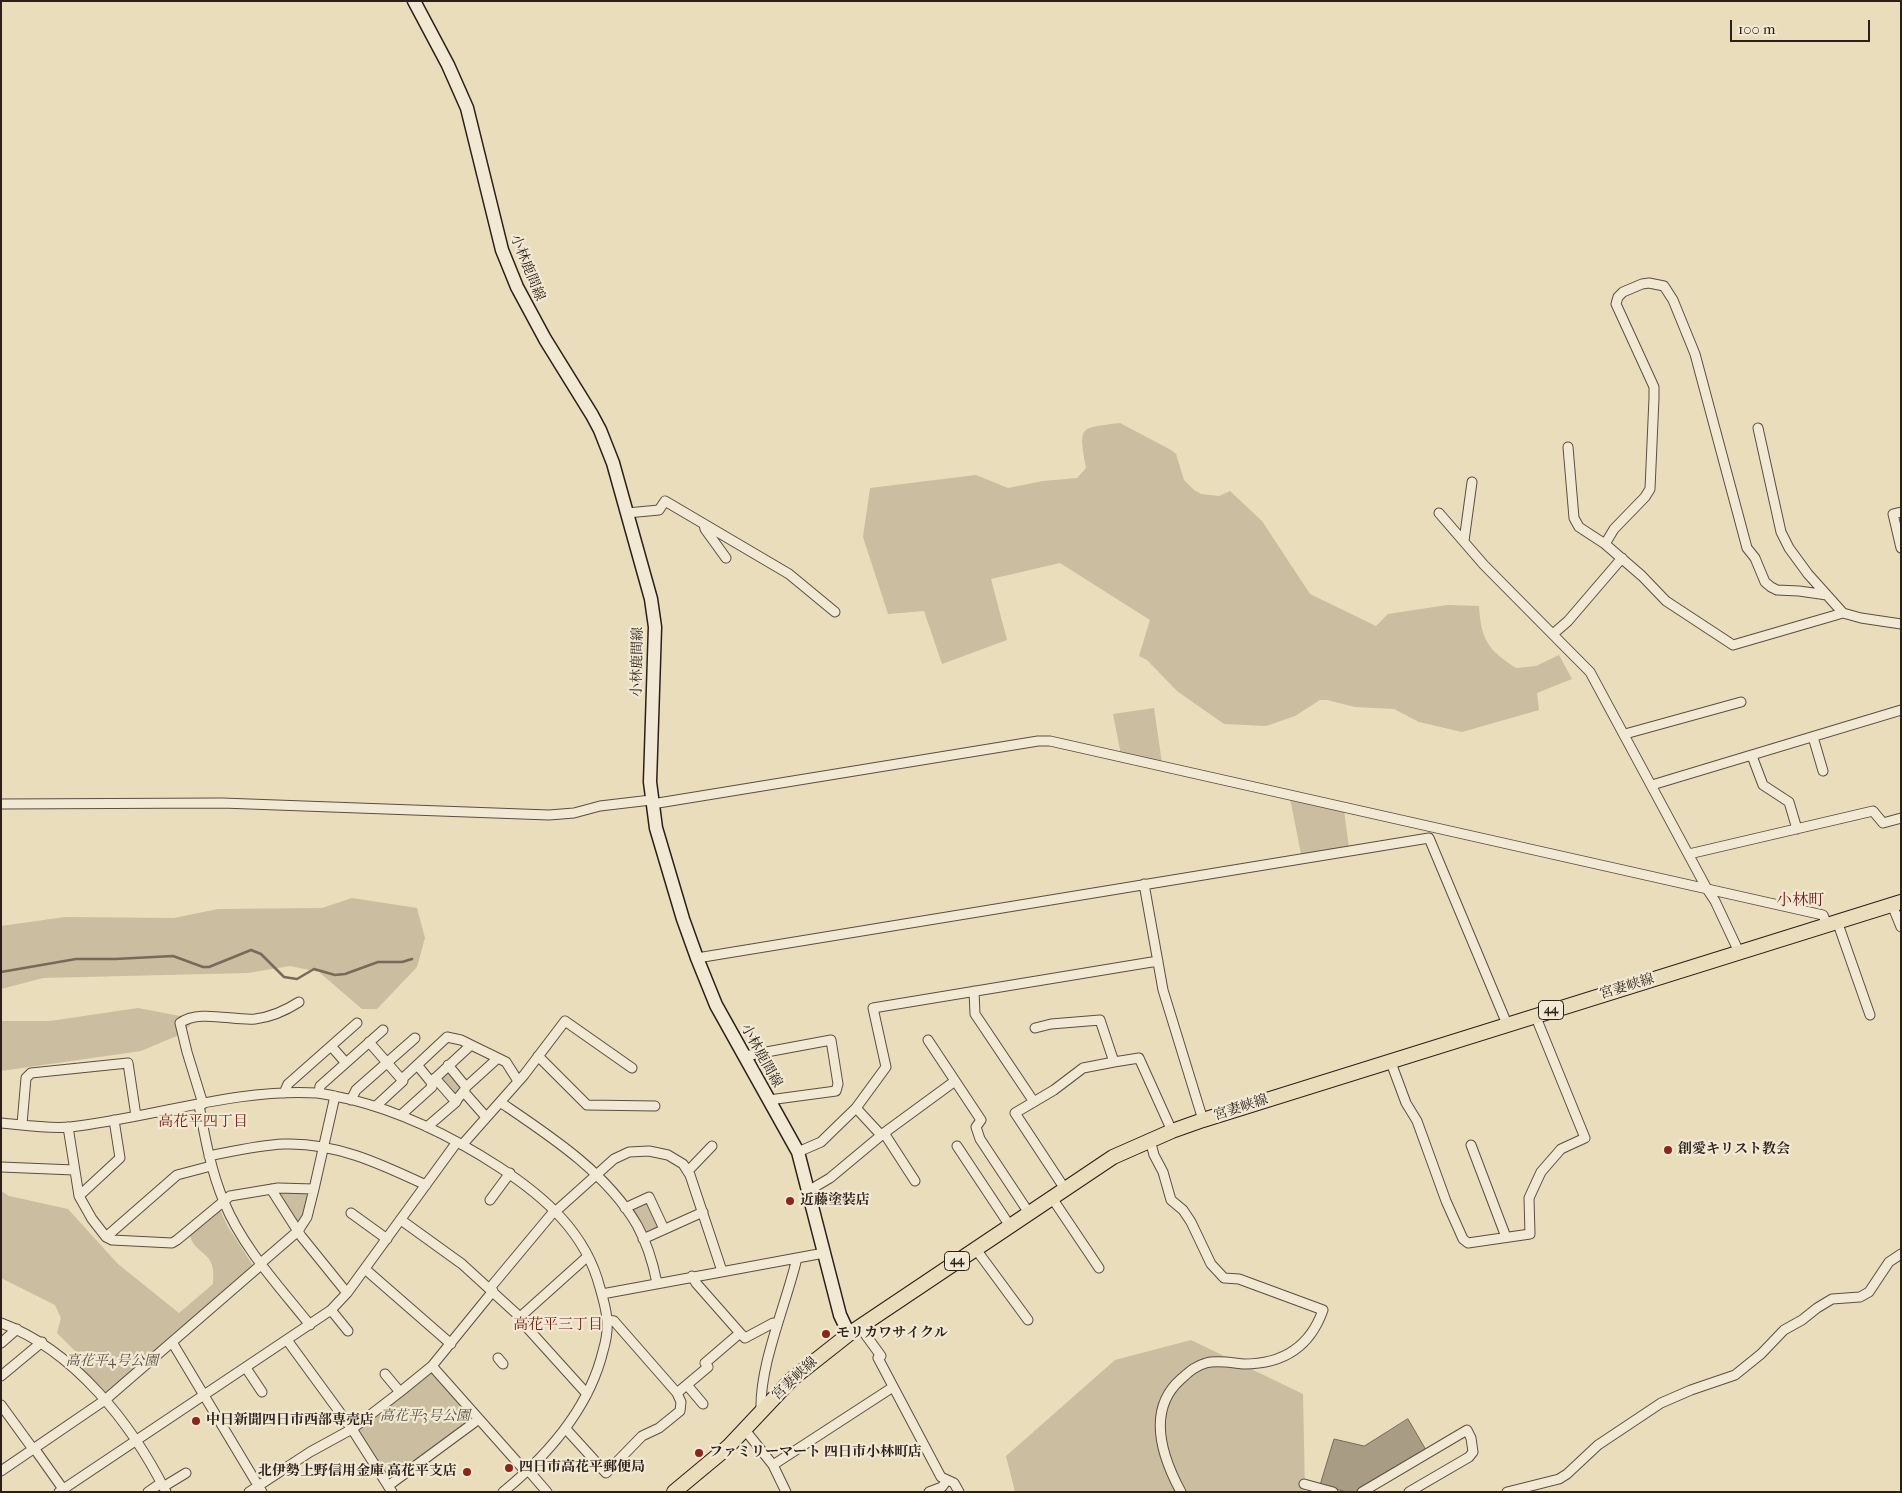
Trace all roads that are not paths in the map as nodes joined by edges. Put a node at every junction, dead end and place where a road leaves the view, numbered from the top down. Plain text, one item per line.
1 (414, 1) edge
2 (1758, 428) dead end
3 (1568, 447) dead end
4 (1472, 482) dead end
5 (1901, 512) edge
6 (627, 513) junction
7 (1440, 513) dead end
8 (704, 524) junction
9 (1464, 541) junction
10 (1606, 544) junction
11 (1900, 544) edge
12 (726, 558) dead end
13 (1622, 558) junction
14 (1827, 595) junction
15 (835, 612) dead end
16 (1843, 613) junction
17 (1901, 624) edge
18 (1554, 634) junction
19 (1741, 702) dead end
20 (1901, 710) edge
21 (1625, 734) junction
22 (1812, 737) junction
23 (1752, 756) junction
24 (1823, 771) dead end
25 (1652, 786) junction
26 (651, 802) junction
27 (1, 804) edge
28 (1901, 818) edge
29 (1424, 824) junction
30 (1797, 828) junction
31 (1429, 838) junction
32 (1689, 854) junction
33 (1144, 884) junction
34 (1707, 889) junction
35 (1896, 903) edge
36 (1832, 923) junction
37 (1901, 927) edge
38 (1740, 952) junction
39 (697, 958) junction
40 (1158, 961) junction
41 (974, 991) junction
42 (299, 1002) dead end
43 (1535, 1015) junction
44 (1870, 1015) dead end
45 (357, 1023) dead end
46 (1506, 1024) junction
47 (1035, 1028) dead end
48 (383, 1030) dead end
49 (415, 1038) dead end
50 (928, 1040) dead end
51 (369, 1042) junction
52 (471, 1045) junction
53 (331, 1046) junction
54 (538, 1056) junction
55 (745, 1056) junction
56 (498, 1058) junction
57 (1390, 1060) junction
58 (1114, 1062) junction
59 (346, 1063) junction
60 (386, 1063) junction
61 (448, 1065) junction
62 (418, 1066) junction
63 (632, 1068) dead end
64 (401, 1080) junction
65 (433, 1080) junction
66 (518, 1081) junction
67 (954, 1081) junction
68 (465, 1089) junction
69 (284, 1093) junction
70 (319, 1093) junction
71 (335, 1096) junction
72 (351, 1100) junction
73 (769, 1100) junction
74 (456, 1102) junction
75 (500, 1102) junction
76 (1034, 1102) junction
77 (201, 1105) junction
78 (376, 1106) junction
79 (655, 1106) dead end
80 (856, 1108) junction
81 (401, 1115) junction
82 (136, 1116) junction
83 (486, 1118) junction
84 (114, 1120) junction
85 (1202, 1120) junction
86 (1, 1123) edge
87 (22, 1124) junction
88 (68, 1127) junction
89 (427, 1127) junction
90 (1172, 1131) junction
91 (882, 1134) junction
92 (1150, 1140) junction
93 (459, 1144) junction
94 (1471, 1145) dead end
95 (712, 1146) dead end
96 (957, 1146) dead end
97 (324, 1147) junction
98 (798, 1152) junction
99 (209, 1156) junction
100 (211, 1166) junction
101 (1, 1167) edge
102 (74, 1170) junction
103 (688, 1171) junction
104 (510, 1173) junction
105 (596, 1174) junction
106 (915, 1181) dead end
107 (426, 1185) junction
108 (271, 1189) junction
109 (314, 1189) junction
110 (1065, 1189) junction
111 (808, 1191) junction
112 (78, 1196) junction
113 (1052, 1198) junction
114 (490, 1200) dead end
115 (223, 1201) junction
116 (625, 1208) junction
117 (556, 1211) junction
118 (703, 1212) junction
119 (351, 1213) dead end
120 (1029, 1213) junction
121 (401, 1220) junction
122 (1010, 1226) junction
123 (664, 1229) junction
124 (298, 1231) junction
125 (106, 1237) junction
126 (1506, 1237) junction
127 (387, 1239) junction
128 (643, 1239) junction
129 (975, 1248) junction
130 (824, 1253) junction
131 (1901, 1254) edge
132 (588, 1256) junction
133 (797, 1258) junction
134 (261, 1264) junction
135 (1099, 1268) dead end
136 (365, 1269) junction
137 (722, 1271) junction
138 (692, 1276) junction
139 (657, 1283) junction
140 (491, 1289) junction
141 (348, 1293) junction
142 (602, 1294) junction
143 (331, 1310) junction
144 (520, 1317) junction
145 (607, 1320) junction
146 (1028, 1320) dead end
147 (1, 1323) edge
148 (773, 1323) dead end
149 (310, 1325) junction
150 (17, 1329) junction
151 (348, 1331) dead end
152 (855, 1331) junction
153 (740, 1333) junction
154 (287, 1340) junction
155 (42, 1342) junction
156 (172, 1342) junction
157 (1, 1343) edge
158 (451, 1344) junction
159 (432, 1366) junction
160 (246, 1368) junction
161 (385, 1374) dead end
162 (1, 1376) edge
163 (687, 1385) junction
164 (892, 1387) junction
165 (262, 1392) dead end
166 (400, 1392) junction
167 (587, 1394) junction
168 (677, 1394) junction
169 (204, 1395) junction
170 (105, 1400) junction
171 (704, 1404) dead end
172 (1, 1405) edge
173 (761, 1412) junction
174 (479, 1419) junction
175 (352, 1429) junction
176 (566, 1429) junction
177 (745, 1430) junction
178 (136, 1441) junction
179 (34, 1449) junction
180 (773, 1464) junction
181 (1, 1471) edge
182 (527, 1471) junction
183 (186, 1473) dead end
184 (947, 1480) junction
185 (1304, 1484) dead end
186 (164, 1487) edge
187 (260, 1488) edge
188 (61, 1490) edge
189 (388, 1490) edge
190 (148, 1492) edge
191 (249, 1492) edge
192 (503, 1492) edge
193 (547, 1492) edge
194 (674, 1492) edge
195 (786, 1492) edge
196 (929, 1492) edge
197 (959, 1492) edge
198 (1181, 1492) edge
199 (1333, 1492) edge
200 (1362, 1492) edge
201 (1409, 1492) edge
202 (1507, 1492) edge

1 - 6 main road, 小林鹿間線
2 - 14 street
3 - 10 street
4 - 9 street
5 - 11 street
6 - 8 street
6 - 26 main road, 小林鹿間線
7 - 9 street
8 - 12 street
8 - 15 street
9 - 18 street
10 - 13 street
10 - 14 street
13 - 16 street
13 - 18 street
14 - 16 street
16 - 17 street
18 - 21 street
19 - 21 street
20 - 22 street
21 - 25 street
22 - 23 street
22 - 24 street
23 - 25 street
23 - 30 street
25 - 32 street
26 - 27 street
26 - 29 street
26 - 39 main road, 小林鹿間線
28 - 30 street
29 - 31 street
29 - 34 street
30 - 32 street
31 - 33 street
31 - 46 street
32 - 34 street
33 - 39 street
33 - 40 street
34 - 36 street
34 - 38 street
35 - 36 main road, 宮妻峡線 / 44
35 - 37 street
36 - 38 main road, 宮妻峡線 / 44
36 - 44 street
38 - 43 main road, 宮妻峡線 / 44
39 - 55 main road, 小林鹿間線
40 - 41 street
40 - 85 street
41 - 76 street
41 - 80 street
42 - 77 street
43 - 46 main road, 宮妻峡線 / 44
43 - 126 street
45 - 53 street
46 - 57 main road, 宮妻峡線 / 44
47 - 58 street
48 - 51 street
49 - 60 street
50 - 67 street
51 - 59 street
51 - 60 street
52 - 56 street
52 - 61 street
52 - 62 street
53 - 59 street
53 - 69 street
54 - 63 street
54 - 66 street
54 - 79 street
55 - 73 main road, 小林鹿間線
55 - 73 street
56 - 66 street
56 - 68 street
57 - 85 main road, 宮妻峡線 / 44
57 - 126 street
58 - 76 street
58 - 90 street
59 - 70 street
60 - 64 street
60 - 72 street
61 - 65 street
61 - 68 street
62 - 64 street
62 - 65 street
64 - 78 street
65 - 74 street
65 - 81 street
66 - 75 street
67 - 91 street
67 - 120 street
68 - 74 street
68 - 83 street
69 - 70 street
69 - 77 street
70 - 71 street
71 - 72 street
71 - 97 street
72 - 78 street
73 - 98 main road, 小林鹿間線
74 - 89 street
75 - 83 street
75 - 105 street
76 - 110 street
77 - 82 street
77 - 99 street
78 - 81 street
80 - 91 street
80 - 98 street
81 - 89 street
82 - 84 street
82 - 87 street
83 - 93 street
84 - 88 street
84 - 112 street
85 - 90 main road, 宮妻峡線 / 44
86 - 87 street
87 - 88 street
88 - 102 street
89 - 93 street
90 - 92 main road, 宮妻峡線 / 44
91 - 106 street
91 - 111 street
92 - 110 main road, 宮妻峡線 / 44
92 - 198 street
93 - 104 street
93 - 107 street
94 - 126 street
95 - 103 street
96 - 122 street
97 - 99 street
97 - 107 street
97 - 109 street
98 - 111 main road, 小林鹿間線
99 - 100 street
100 - 115 street
100 - 125 street
101 - 102 street
102 - 112 street
103 - 105 street
103 - 118 street
104 - 114 street
104 - 117 street
105 - 116 street
105 - 117 street
107 - 121 street
108 - 109 street
108 - 115 street
108 - 124 street
109 - 124 street
110 - 113 main road, 宮妻峡線 / 44
111 - 130 main road, 小林鹿間線
112 - 125 street
113 - 120 main road, 宮妻峡線 / 44
113 - 135 street
115 - 125 street
115 - 134 street
116 - 123 street
116 - 128 street
117 - 132 street
117 - 140 street
118 - 123 street
118 - 137 street
119 - 127 street
120 - 122 main road, 宮妻峡線 / 44
121 - 127 street
121 - 140 street
122 - 129 main road, 宮妻峡線 / 44
123 - 128 street
124 - 134 street
124 - 141 street
127 - 136 street
128 - 139 street
129 - 146 street
129 - 152 main road, 宮妻峡線 / 44
130 - 133 street
130 - 152 main road, 小林鹿間線
131 - 202 street
132 - 142 street
132 - 144 street
133 - 137 street
133 - 173 street
134 - 149 street
134 - 156 street
136 - 141 street
136 - 158 street
137 - 138 street
138 - 139 street
138 - 153 street
139 - 142 street
140 - 144 street
140 - 158 street
141 - 143 street
142 - 145 street
143 - 149 street
143 - 151 street
144 - 167 street
145 - 167 street
145 - 168 street
147 - 150 street
148 - 153 street
149 - 154 street
150 - 155 street
150 - 157 street
152 - 164 street
152 - 173 main road, 宮妻峡線 / 44
153 - 163 street
154 - 160 street
154 - 175 street
155 - 162 street
155 - 170 street
156 - 169 street
156 - 170 street
158 - 159 street
159 - 166 street
159 - 174 street
160 - 165 street
160 - 169 street
161 - 166 street
163 - 168 street
163 - 171 street
164 - 180 street
164 - 184 street
166 - 175 street
167 - 176 street
168 - 176 street
169 - 178 street
169 - 187 street
170 - 178 street
170 - 179 street
172 - 179 street
173 - 177 main road, 宮妻峡線 / 44
174 - 182 street
174 - 189 street
175 - 187 street
175 - 189 street
176 - 182 street
177 - 180 street
177 - 194 main road, 宮妻峡線 / 44
178 - 186 street
178 - 188 street
179 - 181 street
179 - 188 street
180 - 195 street
182 - 192 street
182 - 193 street
183 - 186 street
184 - 196 street
184 - 197 street
185 - 199 street
186 - 190 street
187 - 191 street
200 - 201 street

